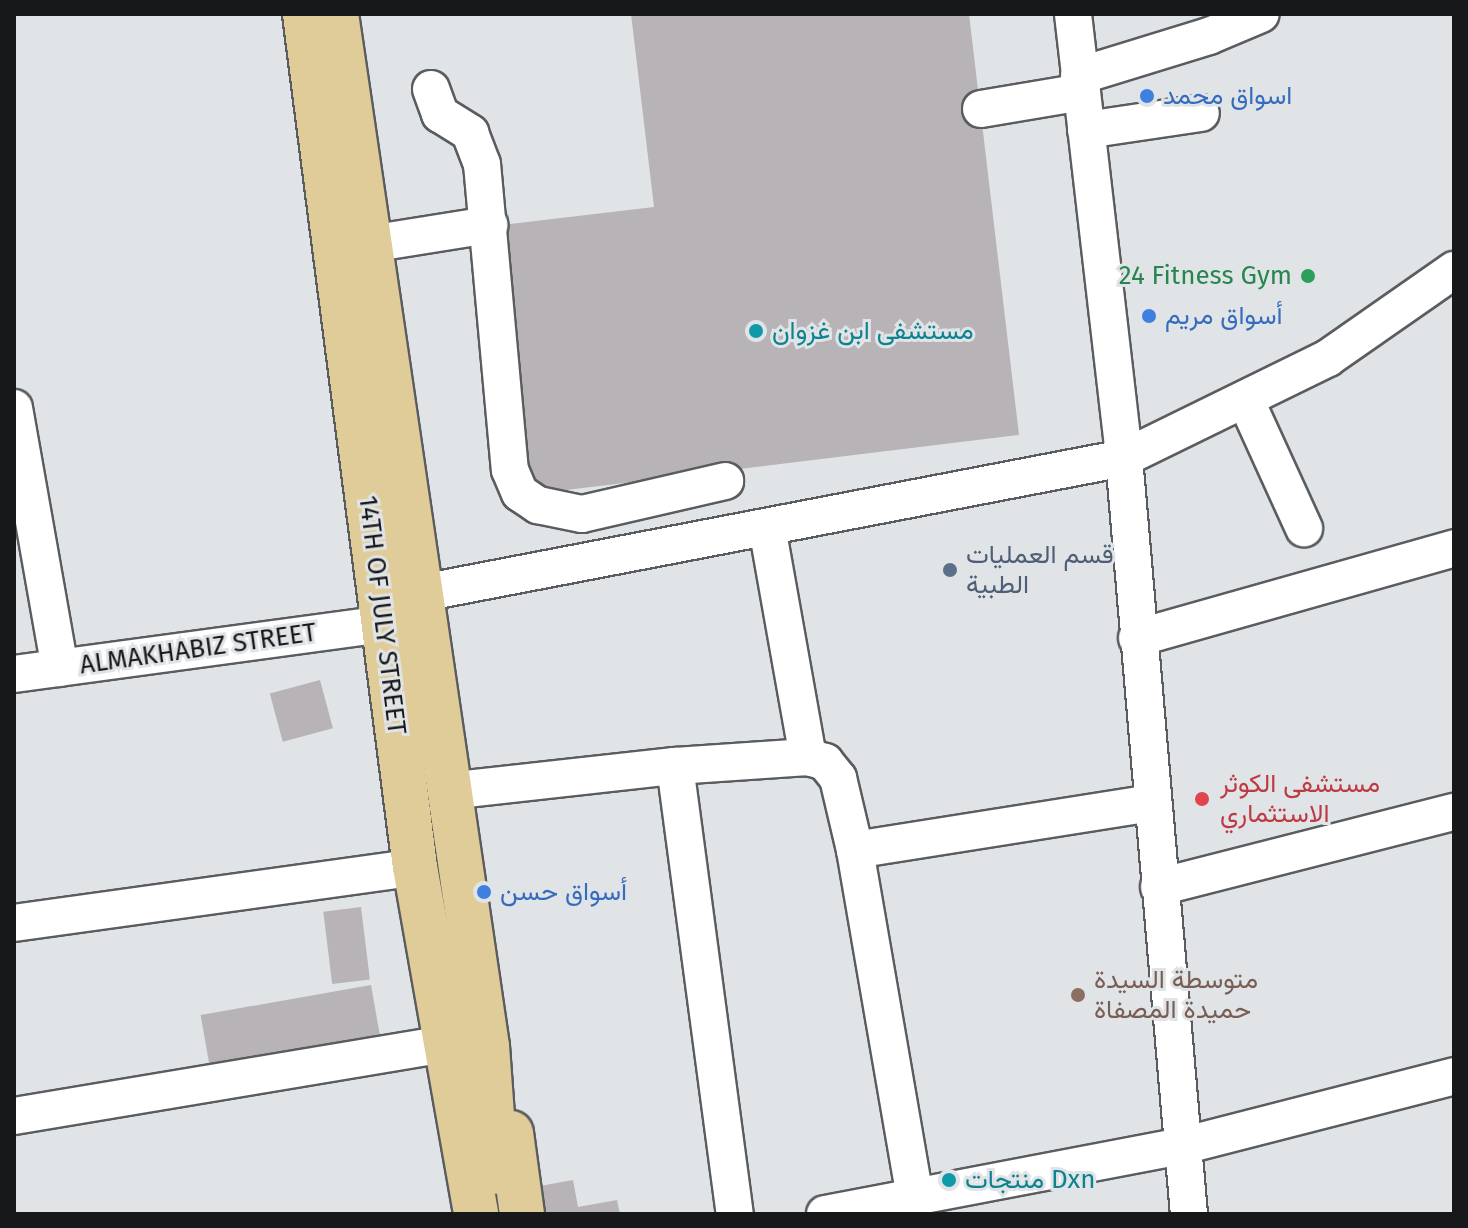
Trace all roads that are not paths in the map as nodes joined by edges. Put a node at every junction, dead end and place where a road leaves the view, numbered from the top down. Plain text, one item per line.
1 (305, 14) edge
2 (336, 14) edge
3 (1073, 14) edge
4 (1261, 14) edge
5 (1080, 84) junction
6 (431, 89) dead end
7 (981, 109) dead end
8 (1201, 113) dead end
9 (1086, 130) junction
10 (489, 225) junction
11 (370, 244) junction
12 (1454, 270) edge
13 (1246, 401) junction
14 (14, 408) edge
15 (1124, 458) junction
16 (725, 481) dead end
17 (767, 527) junction
18 (1304, 528) dead end
19 (1454, 548) edge
20 (422, 593) junction
21 (383, 624) junction
22 (1137, 638) junction
23 (60, 668) junction
24 (14, 674) edge
25 (808, 757) junction
26 (675, 766) junction
27 (448, 791) junction
28 (1151, 803) junction
29 (1454, 812) edge
30 (855, 850) junction
31 (415, 867) junction
32 (1159, 887) junction
33 (14, 923) edge
34 (442, 1044) junction
35 (487, 1046) junction
36 (1454, 1076) edge
37 (14, 1116) edge
38 (1182, 1146) junction
39 (481, 1156) junction
40 (915, 1197) junction
41 (838, 1213) edge
42 (457, 1214) edge
43 (476, 1214) edge
44 (501, 1214) edge
45 (522, 1214) edge
46 (735, 1214) edge
47 (1189, 1214) edge

1 - 21 main road, 14TH OF JULY STREET
2 - 11 main road, 14TH OF JULY STREET
3 - 5 street
4 - 5 street
5 - 7 street
5 - 9 street
6 - 10 street
8 - 9 street
9 - 15 street
10 - 11 street
10 - 16 street
11 - 20 main road, 14TH OF JULY STREET
12 - 13 street
13 - 15 street
13 - 18 street
14 - 23 street
15 - 17 street
15 - 22 street
17 - 20 street
17 - 25 street
19 - 22 street
20 - 27 main road, 14TH OF JULY STREET
21 - 23 street, ALMAKHABIZ STREET
21 - 31 main road, 14TH OF JULY STREET
22 - 28 street
23 - 24 street, ALMAKHABIZ STREET
25 - 26 street
25 - 30 street
26 - 27 street
26 - 46 street
27 - 35 main road, 14TH OF JULY STREET
28 - 30 street
28 - 32 street
29 - 32 street
30 - 40 street
31 - 33 street
31 - 34 main road, 14TH OF JULY STREET
32 - 38 street
34 - 37 street
34 - 39 main road, 14TH OF JULY STREET
34 - 42 main road
35 - 39 main road, 14TH OF JULY STREET
35 - 45 main road
36 - 38 street
38 - 40 street
38 - 47 street
39 - 43 main road, 14TH OF JULY STREET
39 - 44 main road, 14TH OF JULY STREET
40 - 41 street

